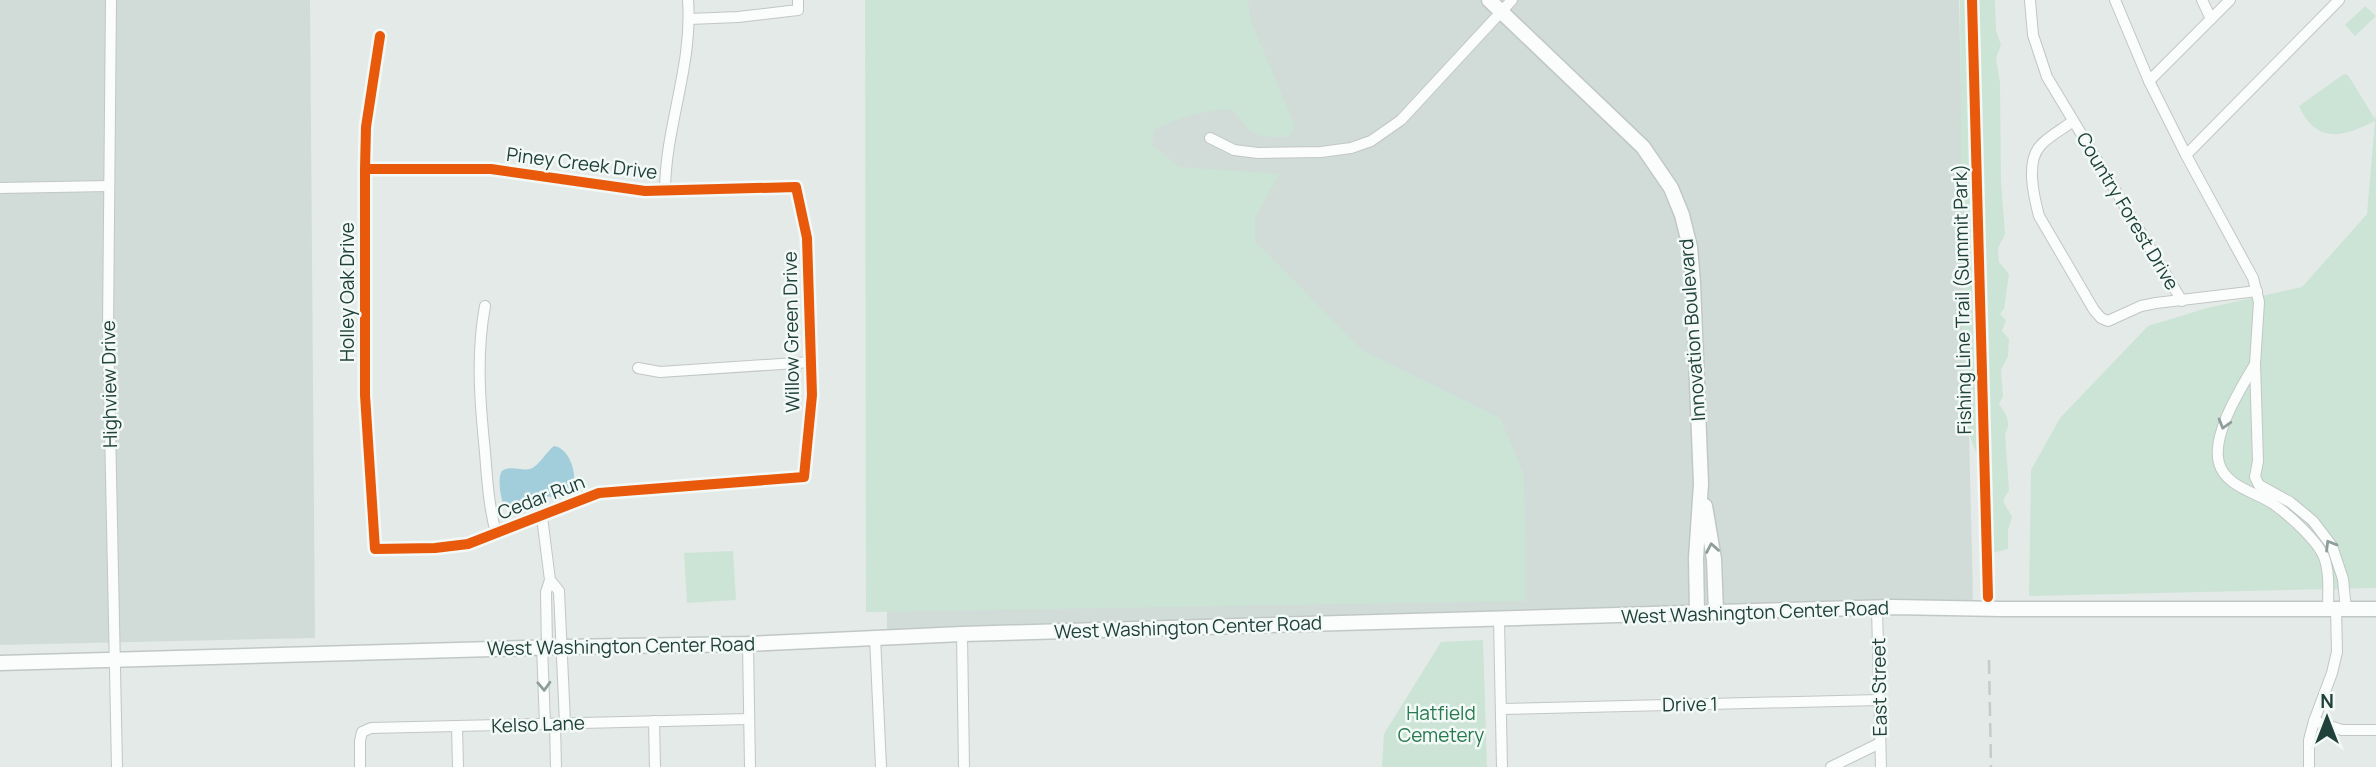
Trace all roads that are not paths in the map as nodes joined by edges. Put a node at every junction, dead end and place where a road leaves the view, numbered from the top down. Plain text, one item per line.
1 (111, 0) edge
2 (688, 0) edge
3 (1489, 0) edge
4 (2030, 0) edge
5 (2115, 0) edge
6 (2202, 0) edge
7 (2230, 0) edge
8 (2339, 0) edge
9 (798, 5) edge
10 (1507, 6) edge
11 (689, 19) junction
12 (2211, 19) junction
13 (380, 36) dead end
14 (2149, 81) junction
15 (2073, 121) junction
16 (1210, 138) dead end
17 (2186, 155) junction
18 (365, 169) junction
19 (108, 186) junction
20 (796, 187) joint
21 (0, 188) edge
22 (665, 191) junction
23 (2257, 291) junction
24 (2182, 301) junction
25 (485, 306) dead end
26 (811, 362) junction
27 (2255, 364) junction
28 (638, 368) dead end
29 (804, 477) joint
30 (1701, 484) junction
31 (542, 517) junction
32 (496, 533) junction
33 (375, 549) joint
34 (550, 580) junction
35 (1877, 608) junction
36 (2376, 609) edge
37 (2337, 610) junction
38 (1716, 612) junction
39 (1697, 613) junction
40 (1499, 620) junction
41 (962, 634) junction
42 (875, 637) junction
43 (748, 644) junction
44 (545, 647) junction
45 (563, 647) junction
46 (115, 661) junction
47 (0, 663) edge
48 (1879, 700) junction
49 (1501, 709) junction
50 (749, 719) junction
51 (654, 721) junction
52 (2314, 721) junction
53 (555, 724) junction
54 (457, 726) junction
55 (2376, 730) edge
56 (1880, 743) junction
57 (117, 767) edge
58 (360, 767) edge
59 (458, 767) edge
60 (556, 767) edge
61 (655, 767) edge
62 (750, 767) edge
63 (881, 767) edge
64 (964, 767) edge
65 (1502, 767) edge
66 (1831, 767) edge
67 (1881, 767) edge
68 (2309, 767) edge

1 - 19 street, Highview Drive
2 - 11 street
3 - 10 main road, Innovation Boulevard
4 - 15 street, Country Forest Drive
5 - 14 street
6 - 12 street
7 - 12 street
8 - 17 street
9 - 11 street
10 - 16 street
10 - 30 main road, Innovation Boulevard
11 - 22 street
12 - 14 street
13 - 18 street, Holley Oak Drive
14 - 17 street
15 - 24 street, Country Forest Drive
15 - 24 street, Country Forest Drive
17 - 23 street
18 - 22 street, Piney Creek Drive
18 - 33 street, Holley Oak Drive
19 - 21 street
19 - 46 street, Highview Drive
20 - 22 street, Piney Creek Drive
20 - 26 street, Willow Green Drive
23 - 24 street, Country Forest Drive
23 - 27 street
25 - 32 street
26 - 28 street
26 - 29 street, Willow Green Drive
37 -> 27 street
27 -> 37 street
29 - 31 street, Cedar Run
38 -> 30 main road, Innovation Boulevard
30 - 39 main road, Innovation Boulevard
31 - 32 street, Cedar Run
31 - 34 street
32 - 33 street, Cedar Run
34 - 44 street
34 - 45 street
35 - 37 main road, West Washington Center Road
35 - 38 main road, West Washington Center Road
35 - 48 street, East Street
36 - 37 main road, West Washington Center Road
37 - 52 street
38 - 39 main road, West Washington Center Road
39 - 40 main road, West Washington Center Road
40 - 41 main road, West Washington Center Road
40 - 49 street
41 - 42 main road, West Washington Center Road
41 - 64 street
42 - 43 main road, West Washington Center Road
42 - 63 street
43 - 45 main road, West Washington Center Road
43 - 50 street
44 - 45 main road, West Washington Center Road
44 - 46 main road, West Washington Center Road
44 -> 53 street
45 - 53 street
46 - 47 main road, West Washington Center Road
46 - 57 street, Highview Drive
48 - 49 street, Drive 1
48 - 56 street, East Street
49 - 65 street
50 - 51 street, Kelso Lane
50 - 62 street
51 - 53 street, Kelso Lane
51 - 61 street
52 - 55 street
52 - 68 street
53 - 54 street, Kelso Lane
53 - 60 street
54 - 58 street, Kelso Lane
54 - 59 street
56 - 66 street
56 - 67 street, East Street

